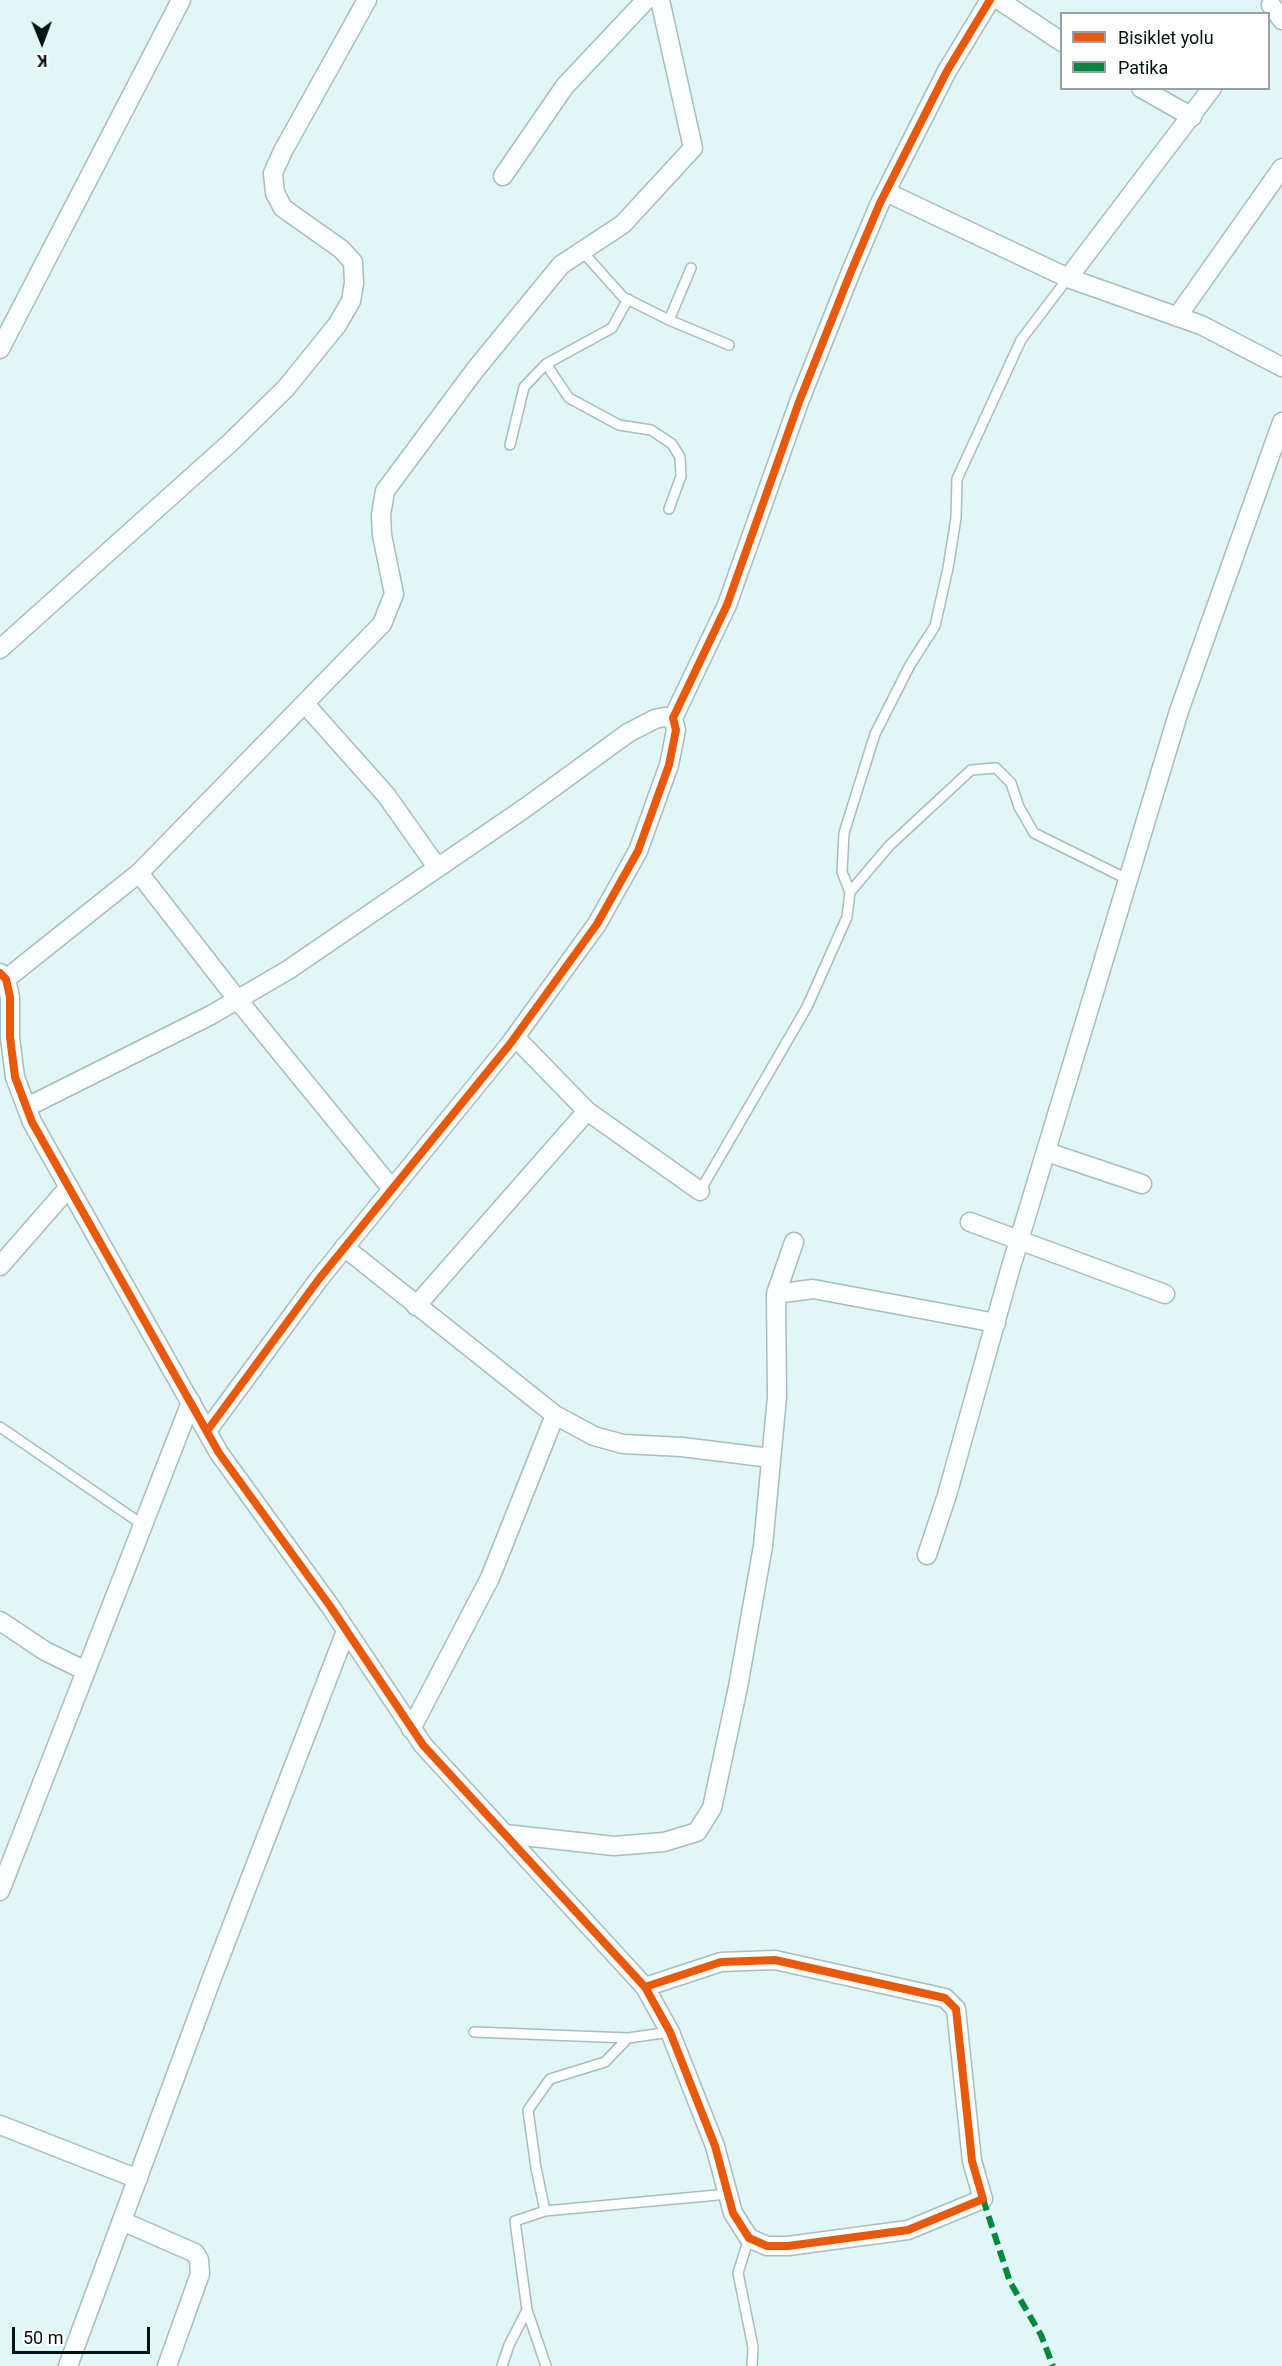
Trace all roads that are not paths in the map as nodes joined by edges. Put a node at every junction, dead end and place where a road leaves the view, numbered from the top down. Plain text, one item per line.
1 (181, 0) edge
2 (368, 0) edge
3 (646, 0) edge
4 (660, 0) edge
5 (990, 0) edge
6 (999, 0) edge
7 (1268, 5) edge
8 (1282, 20) edge
9 (1060, 41) edge
10 (1145, 90) edge
11 (1211, 90) edge
12 (1192, 117) junction
13 (1282, 168) edge
14 (502, 176) dead end
15 (886, 192) junction
16 (581, 250) junction
17 (691, 268) dead end
18 (1068, 278) junction
19 (628, 299) junction
20 (1177, 316) junction
21 (669, 320) junction
22 (729, 345) dead end
23 (0, 350) edge
24 (546, 364) junction
25 (1282, 368) edge
26 (1282, 422) edge
27 (510, 445) dead end
28 (669, 508) dead end
29 (0, 649) edge
30 (305, 704) junction
31 (674, 718) junction
32 (437, 867) junction
33 (139, 873) junction
34 (1129, 880) junction
35 (850, 892) junction
36 (3, 976) edge
37 (237, 999) junction
38 (515, 1037) junction
39 (27, 1107) junction
40 (587, 1111) junction
41 (1047, 1152) junction
42 (1142, 1184) dead end
43 (69, 1187) junction
44 (392, 1189) junction
45 (700, 1191) joint
46 (970, 1222) dead end
47 (1020, 1239) junction
48 (794, 1242) dead end
49 (345, 1247) junction
50 (0, 1266) edge
51 (776, 1294) junction
52 (1165, 1294) dead end
53 (416, 1306) junction
54 (996, 1323) junction
55 (191, 1402) junction
56 (555, 1415) junction
57 (0, 1427) edge
58 (207, 1431) junction
59 (771, 1458) junction
60 (143, 1525) junction
61 (927, 1555) dead end
62 (0, 1621) edge
63 (346, 1631) junction
64 (86, 1671) junction
65 (411, 1729) junction
66 (505, 1834) junction
67 (0, 1891) edge
68 (645, 1987) junction
69 (474, 2031) dead end
70 (670, 2032) junction
71 (627, 2038) junction
72 (0, 2125) edge
73 (138, 2179) junction
74 (728, 2194) junction
75 (545, 2211) junction
76 (122, 2221) junction
77 (749, 2238) junction
78 (527, 2310) junction
79 (68, 2366) edge
80 (167, 2366) edge
81 (502, 2366) edge
82 (546, 2366) edge
83 (752, 2366) edge

1 - 23 street
2 - 29 street
3 - 14 street
4 - 16 street
5 - 15 street
6 - 9 street
7 - 8 street
10 - 12 street
11 - 12 street
12 - 18 street
13 - 20 street
15 - 18 street
15 - 31 street
16 - 19 lane
16 - 30 street
17 - 21 lane
18 - 20 street
18 - 35 lane
19 - 21 lane
19 - 24 lane
20 - 25 street
21 - 22 lane
24 - 27 lane
24 - 28 lane
26 - 34 street
30 - 32 street
30 - 33 street
31 - 32 street
31 - 38 street
32 - 37 street
33 - 36 street
33 - 37 street
34 - 35 lane
34 - 41 street
35 - 45 lane
36 - 39 street
37 - 39 street
37 - 44 street
38 - 40 street
38 - 44 street
39 - 43 street
40 - 45 street
40 - 53 street
41 - 42 street
41 - 47 street
43 - 50 street
43 - 55 street
44 - 49 street
46 - 47 street
47 - 52 street
47 - 54 street
48 - 51 street
49 - 53 street
49 - 58 street
51 - 54 street
51 - 59 street
53 - 56 street
54 - 61 street
55 - 58 street
55 - 60 street
56 - 59 street
56 - 65 street
57 - 60 lane
58 - 63 street
59 - 66 street
60 - 64 street
62 - 64 street
63 - 65 street
63 - 73 street
64 - 67 street
65 - 66 street
66 - 68 street
68 - 70 street
68 - 77 street
69 - 71 lane
70 - 71 lane
70 - 74 street
71 - 75 lane
72 - 73 street
73 - 76 street
74 - 75 lane
74 - 77 street
75 - 78 lane
76 - 79 street
76 - 80 street
77 - 83 lane
78 - 81 lane
78 - 82 lane

